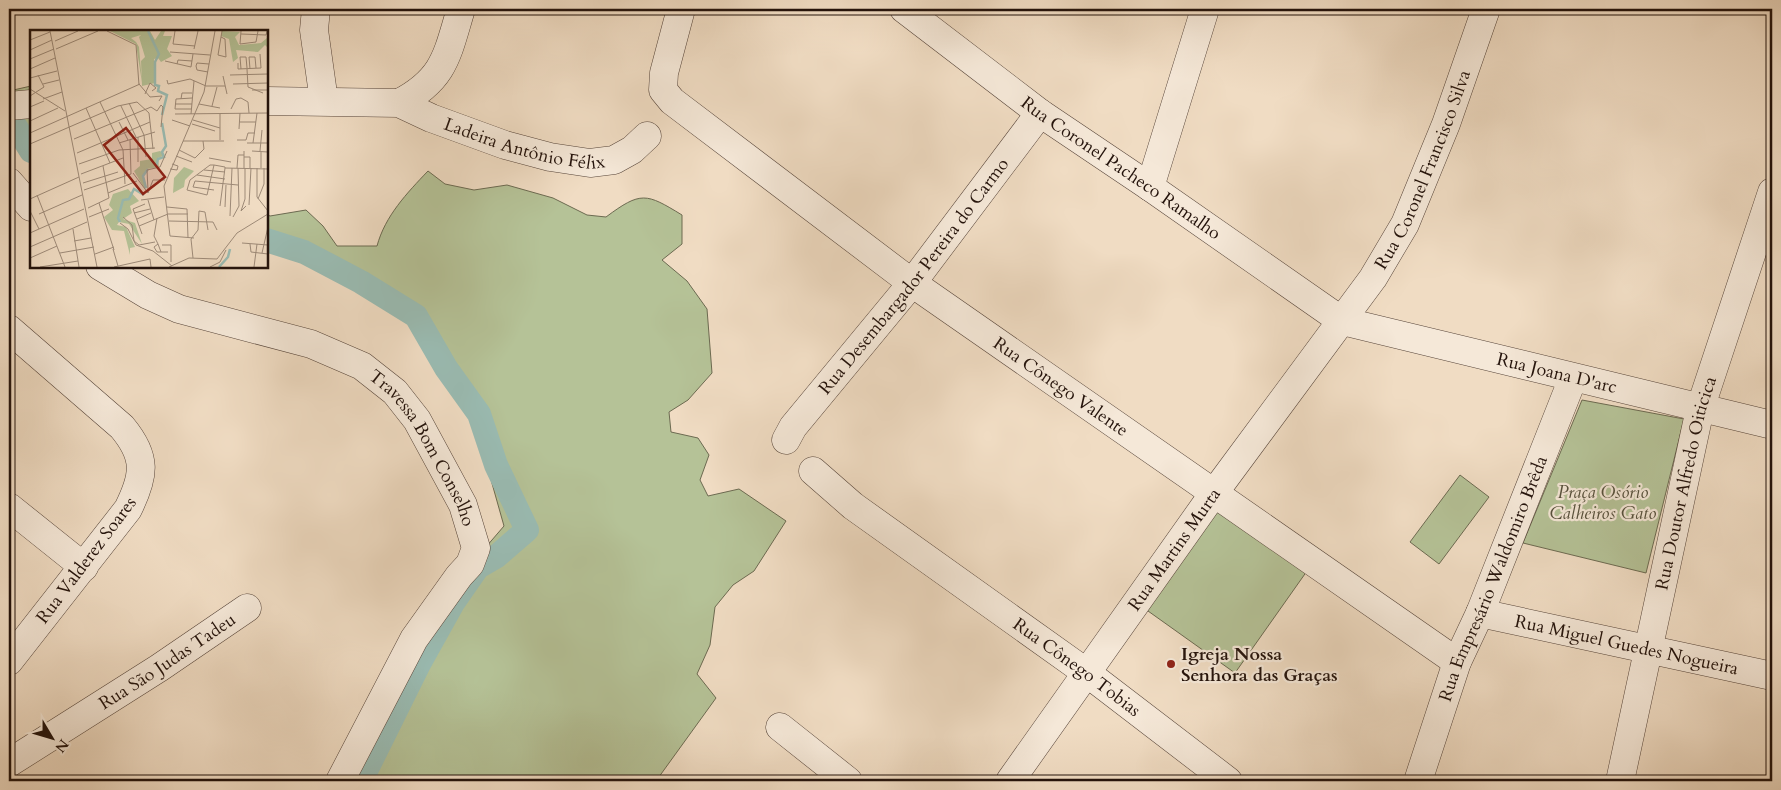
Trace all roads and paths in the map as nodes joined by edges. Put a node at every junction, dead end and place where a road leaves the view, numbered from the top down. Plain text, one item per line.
1 (316, 9) edge
2 (461, 9) edge
3 (681, 9) edge
4 (904, 9) edge
5 (1205, 9) edge
6 (1486, 9) edge
7 (268, 101) edge
8 (324, 101) junction
9 (399, 103) junction
10 (30, 104) edge
11 (9, 106) edge
12 (1040, 113) junction
13 (646, 136) dead end
14 (9, 182) edge
15 (1150, 187) junction
16 (1772, 192) edge
17 (30, 206) edge
18 (103, 268) edge
19 (912, 283) junction
20 (1342, 321) junction
21 (9, 329) edge
22 (1573, 378) junction
23 (1700, 410) junction
24 (1772, 425) edge
25 (786, 440) dead end
26 (813, 472) dead end
27 (1214, 494) junction
28 (9, 507) edge
29 (84, 568) junction
30 (247, 608) dead end
31 (1480, 613) junction
32 (1648, 649) junction
33 (9, 661) edge
34 (1457, 662) junction
35 (1087, 673) junction
36 (1772, 676) edge
37 (780, 727) dead end
38 (9, 763) edge
39 (340, 781) edge
40 (848, 781) edge
41 (1010, 781) edge
42 (1228, 781) edge
43 (1418, 781) edge
44 (1620, 781) edge

1 - 8 street
2 - 9 street
3 - 19 street, Rua Cônego Valente
4 - 12 street, Rua Coronel Pacheco Ramalho
5 - 15 street
6 - 20 street, Rua Coronel Francisco Silva
7 - 8 street
8 - 9 street
9 - 13 street, Ladeira Antônio Félix
10 - 11 street
12 - 15 street, Rua Coronel Pacheco Ramalho
12 - 19 street, Rua Desembargador Pereira do Carmo
14 - 17 street
15 - 20 street, Rua Coronel Pacheco Ramalho
16 - 23 street, Rua Doutor Alfredo Oiticica
18 - 39 street, Travessa Bom Conselho
19 - 25 street, Rua Desembargador Pereira do Carmo
19 - 27 street, Rua Cônego Valente
20 - 22 street, Rua Joana D'arc
20 - 27 street, Rua Martins Murta
21 - 29 street, Rua Valderez Soares
22 - 23 street, Rua Joana D'arc
22 - 31 street, Rua Empresário Waldomiro Brêda
23 - 24 street, Rua Joana D'arc
23 - 32 street, Rua Doutor Alfredo Oiticica
26 - 35 street, Rua Cônego Tobias
27 - 34 street, Rua Cônego Valente
27 - 35 street, Rua Martins Murta
28 - 29 street
29 - 33 street, Rua Valderez Soares
30 - 38 street, Rua São Judas Tadeu
31 - 32 street, Rua Miguel Guedes Nogueira
31 - 34 street, Rua Empresário Waldomiro Brêda
32 - 36 street, Rua Miguel Guedes Nogueira
32 - 44 street, Rua Doutor Alfredo Oiticica
34 - 43 street, Rua Empresário Waldomiro Brêda
35 - 41 street, Rua Martins Murta
35 - 42 street, Rua Cônego Tobias
37 - 40 street

